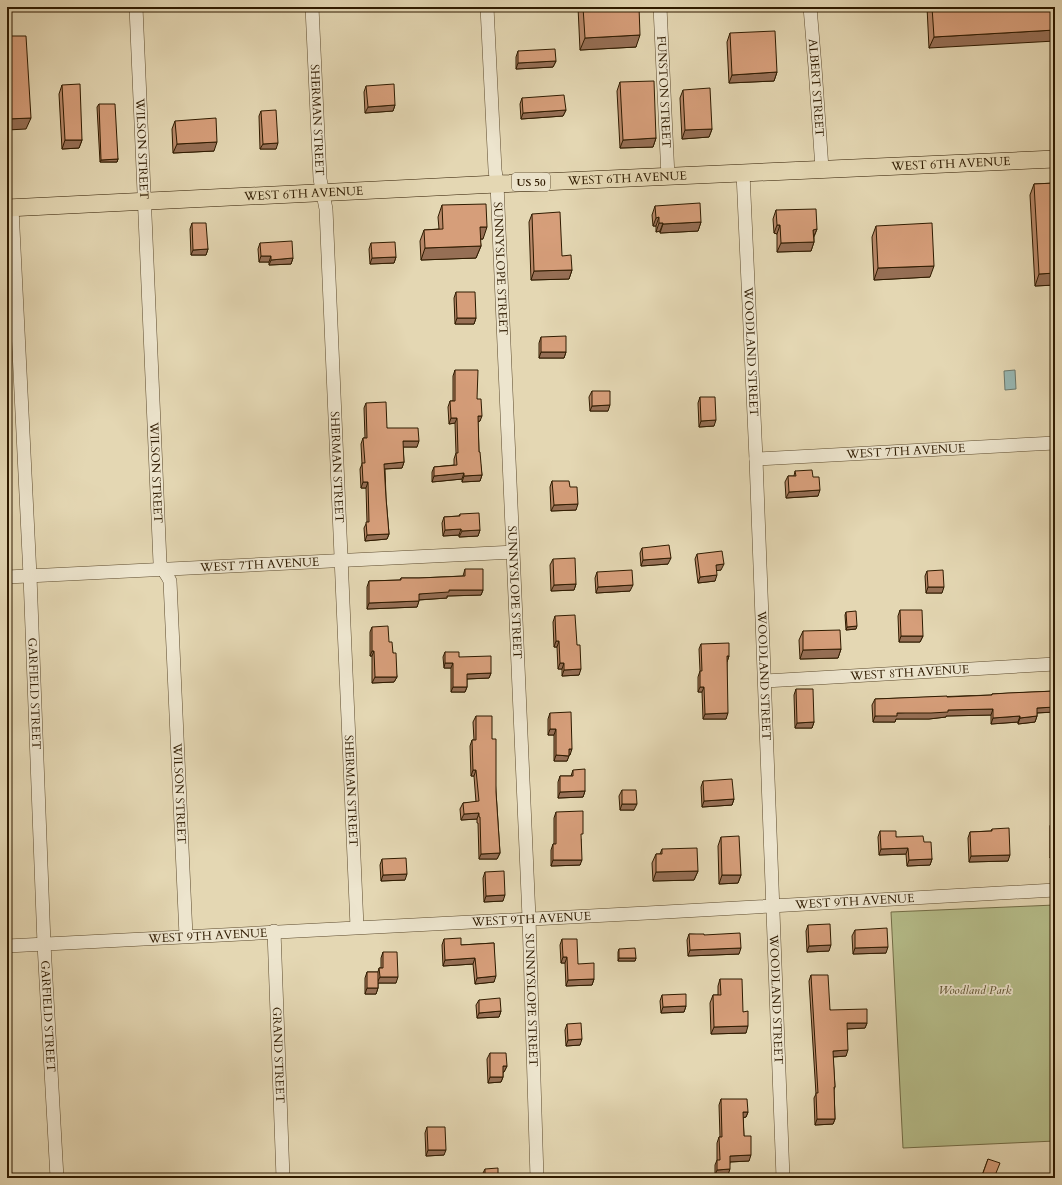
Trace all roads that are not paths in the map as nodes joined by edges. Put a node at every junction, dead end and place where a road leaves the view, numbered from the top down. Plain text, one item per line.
1 (136, 7) edge
2 (312, 7) edge
3 (487, 7) edge
4 (660, 7) edge
5 (810, 7) edge
6 (1055, 158) edge
7 (822, 169) junction
8 (743, 173) junction
9 (668, 177) junction
10 (497, 184) junction
11 (323, 192) junction
12 (144, 201) junction
13 (9, 208) edge
14 (1055, 443) edge
15 (756, 459) junction
16 (513, 552) junction
17 (342, 560) junction
18 (162, 570) junction
19 (30, 576) junction
20 (7, 577) edge
21 (1055, 664) edge
22 (765, 682) junction
23 (1055, 890) edge
24 (774, 906) junction
25 (529, 918) junction
26 (357, 927) junction
27 (274, 932) junction
28 (186, 936) junction
29 (44, 944) junction
30 (7, 946) edge
31 (57, 1178) edge
32 (283, 1178) edge
33 (537, 1178) edge
34 (784, 1178) edge

1 - 12 street, WILSON STREET
2 - 11 street, SHERMAN STREET
3 - 10 street, SUNNYSLOPE STREET
4 - 9 street, FUNSTON STREET
5 - 7 street, ALBERT STREET
6 - 7 main road, WEST 6TH AVENUE / US 50
7 - 8 main road, WEST 6TH AVENUE / US 50
8 - 9 main road, WEST 6TH AVENUE / US 50
8 - 15 street, WOODLAND STREET
9 - 10 main road, WEST 6TH AVENUE / US 50
10 - 11 main road, WEST 6TH AVENUE / US 50
10 - 16 street, SUNNYSLOPE STREET
11 - 12 main road, WEST 6TH AVENUE / US 50
11 - 17 street, SHERMAN STREET
12 - 13 main road, WEST 6TH AVENUE / US 50
12 - 18 street, WILSON STREET
13 - 19 street, GARFIELD STREET
14 - 15 street, WEST 7TH AVENUE
15 - 22 street, WOODLAND STREET
16 - 17 street, WEST 7TH AVENUE
16 - 25 street, SUNNYSLOPE STREET
17 - 18 street, WEST 7TH AVENUE
17 - 26 street, SHERMAN STREET
18 - 19 street, WEST 7TH AVENUE
18 - 28 street, WILSON STREET
19 - 20 street, WEST 7TH AVENUE
19 - 29 street, GARFIELD STREET
21 - 22 street, WEST 8TH AVENUE
22 - 24 street, WOODLAND STREET
23 - 24 street, WEST 9TH AVENUE
24 - 25 street, WEST 9TH AVENUE
24 - 34 street, WOODLAND STREET
25 - 26 street, WEST 9TH AVENUE
25 - 33 street, SUNNYSLOPE STREET
26 - 27 street, WEST 9TH AVENUE
27 - 28 street, WEST 9TH AVENUE
27 - 32 street, GRAND STREET
28 - 29 street, WEST 9TH AVENUE
29 - 30 street, WEST 9TH AVENUE
29 - 31 street, GARFIELD STREET

